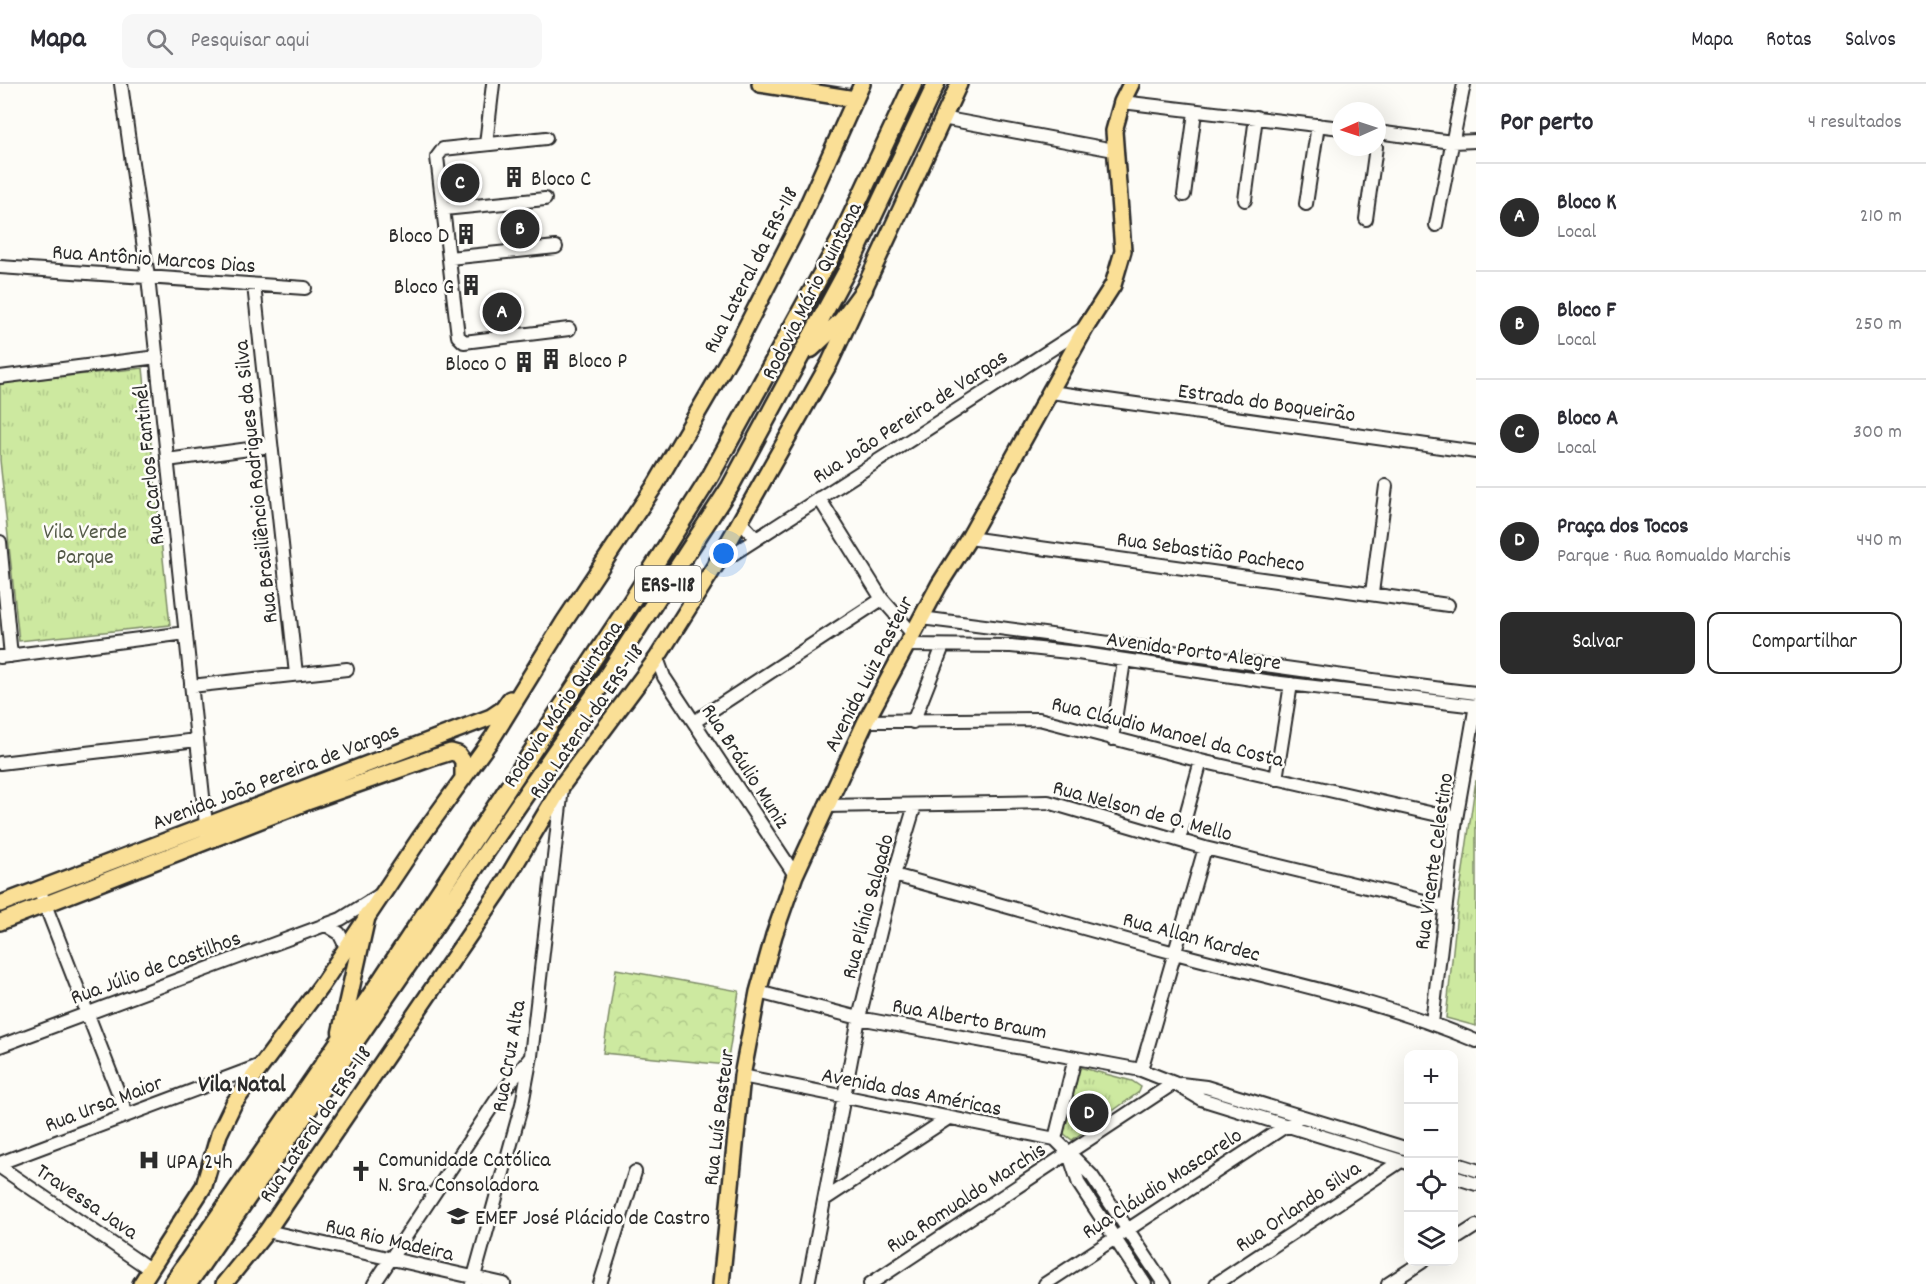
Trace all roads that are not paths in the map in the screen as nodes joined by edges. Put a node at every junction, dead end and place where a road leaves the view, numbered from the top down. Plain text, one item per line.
1 (121, 84) edge
2 (493, 84) edge
3 (760, 84) edge
4 (862, 84) edge
5 (913, 84) edge
6 (936, 84) edge
7 (959, 84) edge
8 (1131, 84) edge
9 (1464, 84) edge
10 (1476, 86) edge
11 (855, 99) junction
12 (1122, 102) junction
13 (1195, 112) junction
14 (1256, 117) junction
15 (942, 118) junction
16 (1318, 125) junction
17 (1332, 127) edge
18 (1386, 133) edge
19 (546, 138) dead end
20 (1476, 141) edge
21 (1452, 142) junction
22 (486, 144) junction
23 (1114, 150) junction
24 (1375, 156) edge
25 (1184, 195) dead end
26 (545, 199) dead end
27 (1245, 200) dead end
28 (1306, 204) dead end
29 (444, 209) junction
30 (1366, 219) dead end
31 (1436, 225) dead end
32 (556, 247) dead end
33 (449, 258) junction
34 (0, 267) edge
35 (148, 277) junction
36 (254, 285) junction
37 (305, 288) dead end
38 (864, 290) junction
39 (1086, 327) junction
40 (569, 330) dead end
41 (157, 357) junction
42 (802, 358) junction
43 (0, 377) edge
44 (1051, 392) junction
45 (271, 446) junction
46 (1476, 452) edge
47 (167, 460) junction
48 (1386, 486) dead end
49 (819, 498) junction
50 (740, 521) junction
51 (969, 538) junction
52 (756, 539) junction
53 (0, 542) edge
54 (715, 566) junction
55 (1372, 593) junction
56 (882, 599) junction
57 (1448, 605) dead end
58 (920, 618) junction
59 (186, 633) junction
60 (1080, 637) junction
61 (909, 639) junction
62 (943, 646) junction
63 (1078, 653) junction
64 (6, 656) edge
65 (1207, 656) junction
66 (543, 657) junction
67 (657, 658) junction
68 (1124, 661) junction
69 (347, 669) dead end
70 (296, 674) junction
71 (1206, 674) junction
72 (644, 676) junction
73 (1333, 676) junction
74 (664, 677) junction
75 (1291, 684) junction
76 (191, 686) junction
77 (1330, 690) junction
78 (1476, 693) edge
79 (1476, 705) edge
80 (866, 721) junction
81 (694, 722) junction
82 (913, 722) junction
83 (452, 731) junction
84 (1112, 739) junction
85 (197, 740) junction
86 (456, 753) junction
87 (1201, 761) junction
88 (0, 763) edge
89 (464, 779) junction
90 (1276, 779) junction
91 (563, 784) junction
92 (304, 795) junction
93 (915, 805) junction
94 (825, 806) junction
95 (542, 819) junction
96 (1456, 819) junction
97 (206, 825) junction
98 (559, 830) junction
99 (1179, 840) junction
100 (208, 842) junction
101 (1205, 848) junction
102 (795, 875) junction
103 (894, 875) junction
104 (39, 889) junction
105 (382, 894) junction
106 (0, 904) edge
107 (46, 904) junction
108 (1445, 906) junction
109 (367, 915) junction
110 (0, 921) edge
111 (326, 925) junction
112 (346, 947) junction
113 (1175, 953) junction
114 (758, 992) junction
115 (88, 1013) junction
116 (859, 1018) junction
117 (1432, 1023) junction
118 (339, 1039) junction
119 (1476, 1041) edge
120 (0, 1046) edge
121 (531, 1056) junction
122 (1075, 1058) junction
123 (261, 1065) junction
124 (1141, 1070) junction
125 (742, 1076) junction
126 (220, 1081) junction
127 (1174, 1083) junction
128 (843, 1097) junction
129 (497, 1099) junction
130 (234, 1103) junction
131 (522, 1104) junction
132 (127, 1116) junction
133 (1301, 1116) junction
134 (947, 1119) junction
135 (1287, 1125) junction
136 (1055, 1139) junction
137 (1404, 1148) edge
138 (1068, 1153) junction
139 (1404, 1162) edge
140 (1404, 1163) edge
141 (1458, 1164) edge
142 (0, 1165) edge
143 (1476, 1170) edge
144 (635, 1172) dead end
145 (1458, 1178) edge
146 (1476, 1184) edge
147 (825, 1199) junction
148 (1476, 1226) edge
149 (1128, 1230) junction
150 (267, 1231) junction
151 (1458, 1237) edge
152 (1114, 1239) junction
153 (390, 1261) junction
154 (1416, 1266) edge
155 (151, 1270) junction
156 (473, 1281) edge
157 (141, 1284) edge
158 (172, 1284) edge
159 (188, 1284) edge
160 (224, 1284) edge
161 (374, 1284) edge
162 (504, 1284) edge
163 (600, 1284) edge
164 (721, 1284) edge
165 (808, 1284) edge
166 (870, 1284) edge
167 (1045, 1284) edge
168 (1145, 1284) edge
169 (1164, 1284) edge
170 (1216, 1284) edge
171 (1388, 1284) edge

1 - 35 street, Rua Carlos Fantinél
2 - 22 street
3 - 11 main road
4 - 11 main road, Rua Lateral da ERS-118
5 - 118 highway, Rodovia Mário Quintana / ERS-118
6 - 42 highway, Rodovia Mário Quintana / ERS-118
7 - 15 main road, Rua Lateral da ERS-118
8 - 12 main road
9 - 10 street
9 - 21 street
11 - 66 main road, Rua Lateral da ERS-118
12 - 13 street
12 - 23 main road
13 - 14 street
13 - 25 street
14 - 16 street
14 - 27 street
15 - 23 street
15 - 38 main road, Rua Lateral da ERS-118
16 - 17 street
16 - 28 street
18 - 21 street
19 - 22 street
20 - 21 street
21 - 31 street
22 - 29 street
23 - 39 main road
24 - 30 street
26 - 29 street
29 - 33 street
32 - 33 street
33 - 40 street
34 - 35 street, Rua Antônio Marcos Dias
35 - 36 street, Rua Antônio Marcos Dias
35 - 41 street, Rua Carlos Fantinél
36 - 37 street, Rua Antônio Marcos Dias
36 - 45 street, Rua Brasiliêncio Rodrigues da Silva
38 - 42 highway
38 - 50 main road, Rua Lateral da ERS-118
39 - 44 main road
39 - 49 street, Rua João Pereira de Vargas
41 - 43 street
41 - 47 street, Rua Carlos Fantinél
42 - 159 highway, Rodovia Mário Quintana / ERS-118
44 - 46 street, Estrada do Boqueirão
44 - 51 main road, Avenida Luiz Pasteur
45 - 47 street
45 - 70 street, Rua Brasiliêncio Rodrigues da Silva
47 - 59 street, Rua Carlos Fantinél
48 - 55 street
49 - 52 street, Rua João Pereira de Vargas
49 - 56 street
50 - 52 street
50 - 54 main road, Rua Lateral da ERS-118
51 - 55 street, Rua Sebastião Pacheco
51 - 58 main road, Avenida Luiz Pasteur
52 - 54 street, Rua João Pereira de Vargas
53 - 64 street
54 - 67 main road, Rua Lateral da ERS-118
55 - 57 street, Rua Sebastião Pacheco
56 - 61 street
56 - 81 street
58 - 60 street, Avenida Porto Alegre
58 - 61 main road, Avenida Luiz Pasteur
59 - 64 street
59 - 76 street, Rua Carlos Fantinél
60 - 63 street
60 - 65 street, Avenida Porto Alegre
61 - 62 street, Avenida Porto Alegre
61 - 80 main road, Avenida Luiz Pasteur
62 - 63 street, Avenida Porto Alegre
62 - 82 street
63 - 68 street, Avenida Porto Alegre
65 - 71 street
65 - 73 street, Avenida Porto Alegre
66 - 83 main road, Avenida João Pereira de Vargas
66 - 89 main road, Rua Lateral da ERS-118
67 - 72 main road, Rua Lateral da ERS-118
67 - 74 street, Rua Bráulio Muniz
68 - 71 street, Avenida Porto Alegre
68 - 84 street
69 - 70 street
70 - 76 street
71 - 75 street, Avenida Porto Alegre
72 - 74 street
72 - 91 main road, Rua Lateral da ERS-118
73 - 77 street
73 - 78 street, Avenida Porto Alegre
74 - 81 street, Rua Bráulio Muniz
75 - 77 street, Avenida Porto Alegre
75 - 90 street
76 - 85 street, Rua Carlos Fantinél
77 - 79 street, Avenida Porto Alegre
79 - 96 street, Rua Vicente Celestino
80 - 82 street, Rua Cláudio Manoel da Costa
80 - 94 main road, Avenida Luiz Pasteur
81 - 102 street, Rua Bráulio Muniz
82 - 84 street, Rua Cláudio Manoel da Costa
83 - 86 main road
83 - 92 main road, Avenida João Pereira de Vargas
84 - 87 street, Rua Cláudio Manoel da Costa
85 - 88 street
85 - 97 street, Rua Carlos Fantinél
86 - 89 main road
86 - 92 main road, Avenida João Pereira de Vargas
87 - 90 street, Rua Cláudio Manoel da Costa
87 - 99 street
89 - 105 main road, Rua Lateral da ERS-118
90 - 96 street, Rua Cláudio Manoel da Costa
91 - 95 main road, Rua Lateral da ERS-118
91 - 98 street, Rua Cruz Alta
92 - 97 main road, Avenida João Pereira de Vargas
92 - 100 main road, Avenida João Pereira de Vargas
93 - 94 street, Rua Nelson de O. Mello
93 - 99 street, Rua Nelson de O. Mello
93 - 103 street, Rua Plínio Salgado
94 - 102 main road, Avenida Luiz Pasteur
95 - 98 street
95 - 150 main road, Rua Lateral da ERS-118
96 - 108 street, Rua Vicente Celestino
97 - 100 street, Rua Carlos Fantinél
97 - 104 main road, Avenida João Pereira de Vargas
98 - 121 street, Rua Cruz Alta
99 - 101 street, Rua Nelson de O. Mello
100 - 107 main road, Avenida João Pereira de Vargas
101 - 108 street, Rua Nelson de O. Mello
101 - 113 street
102 - 114 main road, Avenida Luiz Pasteur
103 - 113 street, Rua Allan Kardec
103 - 116 street, Rua Plínio Salgado
104 - 106 main road, Avenida João Pereira de Vargas
104 - 107 street
105 - 109 main road, Rua Lateral da ERS-118
105 - 111 street, Rua Júlio de Castilhos
107 - 110 main road, Avenida João Pereira de Vargas
107 - 115 street
108 - 117 street, Rua Vicente Celestino
109 - 112 main road, Rua Lateral da ERS-118
109 - 118 highway
111 - 112 street
111 - 115 street, Rua Júlio de Castilhos
112 - 123 main road, Rua Lateral da ERS-118
113 - 117 street, Rua Allan Kardec
113 - 124 street
114 - 116 street, Rua Alberto Braum
114 - 125 main road, Rua Luís Pasteur
115 - 120 street, Rua Júlio de Castilhos
115 - 132 street
116 - 122 street, Rua Alberto Braum
116 - 128 street, Rua Plínio Salgado
117 - 119 street, Rua Allan Kardec
118 - 158 highway, Rodovia Mário Quintana / ERS-118
121 - 129 street
121 - 131 street, Rua Cruz Alta
122 - 124 street, Rua Alberto Braum
122 - 136 street
123 - 126 street, Rua Ursa Maior
123 - 130 main road, Rua Lateral da ERS-118
124 - 127 street, Rua Alberto Braum
125 - 128 street, Avenida das Américas
125 - 164 main road, Rua Luís Pasteur
126 - 130 street
126 - 132 street, Rua Ursa Maior
127 - 133 street
127 - 135 street
127 - 138 street, Rua Romualdo Marchis
128 - 134 street, Avenida das Américas
128 - 147 street, Rua Plínio Salgado
129 - 131 street
129 - 153 street
130 - 155 main road, Rua Lateral da ERS-118
131 - 156 street, Rua Cruz Alta
132 - 142 street, Rua Ursa Maior
133 - 135 street, Rua Cláudio Mascarelo
133 - 137 street
134 - 136 street, Avenida das Américas
134 - 147 street
135 - 139 street
135 - 149 street, Rua Cláudio Mascarelo
136 - 138 street
138 - 149 street
138 - 152 street
138 - 166 street, Rua Romualdo Marchis
140 - 170 street, Rua Orlando Silva
141 - 143 street
142 - 155 street, Travessa Java
144 - 163 street
145 - 146 street
147 - 165 street, Rua Plínio Salgado
148 - 151 street
149 - 152 street, Rua Cláudio Mascarelo
149 - 169 street
150 - 153 street, Rua Rio Madeira
150 - 160 main road, Rua Lateral da ERS-118
152 - 167 street, Rua Cláudio Mascarelo
152 - 168 street
153 - 156 street, Rua Rio Madeira
153 - 161 street
154 - 171 street
155 - 157 main road, Rua Lateral da ERS-118
156 - 162 street, Rua Rio Madeira

